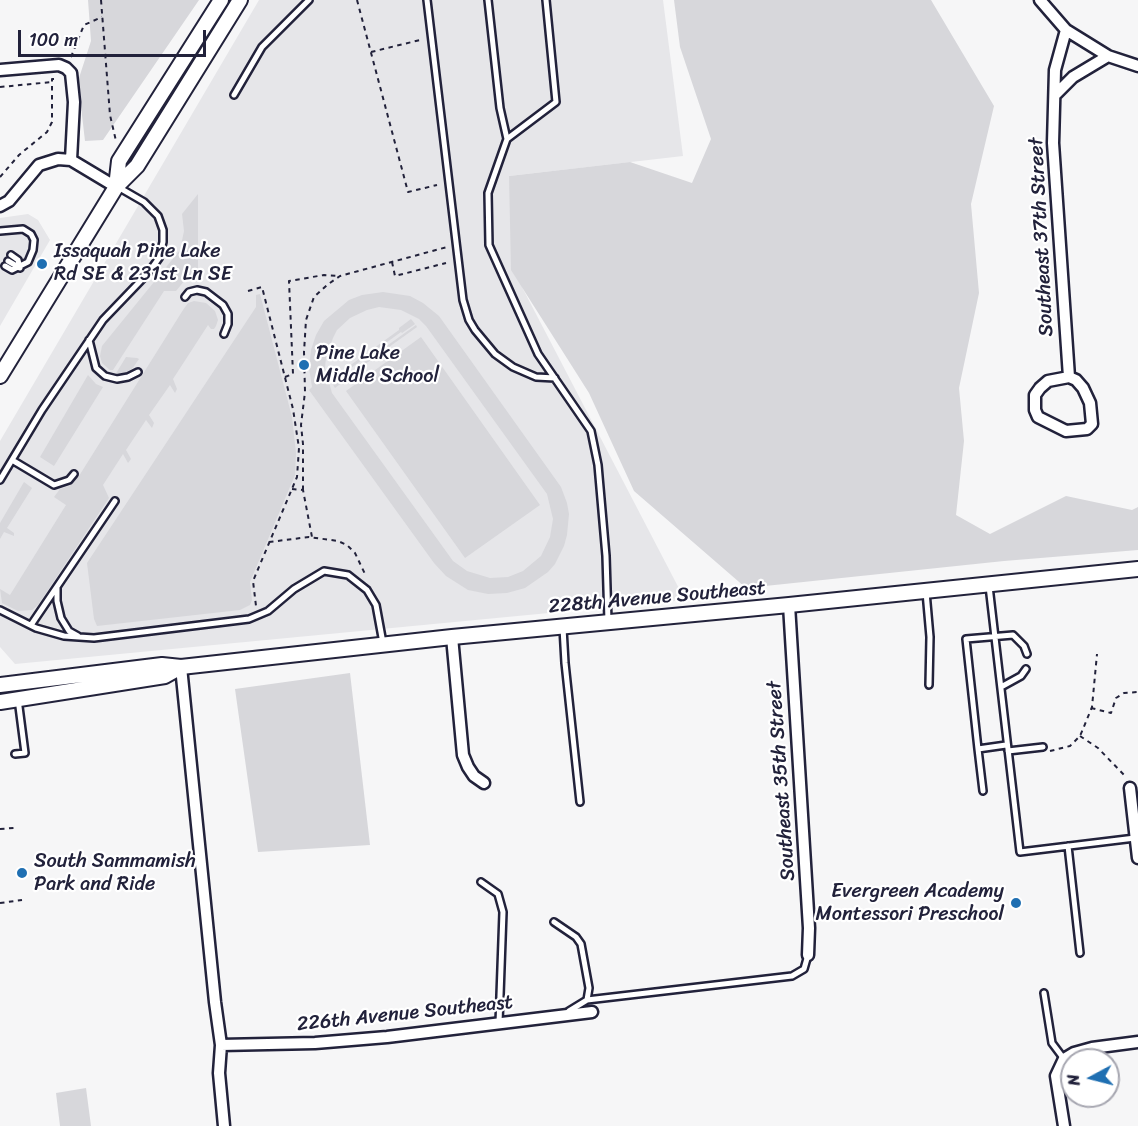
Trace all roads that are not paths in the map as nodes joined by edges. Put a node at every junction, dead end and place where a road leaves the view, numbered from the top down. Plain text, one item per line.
1 (221, 0) edge
2 (240, 0) edge
3 (309, 0) edge
4 (427, 0) edge
5 (488, 0) edge
6 (546, 0) edge
7 (1040, 0) edge
8 (1066, 30) junction
9 (1108, 56) junction
10 (1138, 66) edge
11 (0, 70) edge
12 (1056, 94) junction
13 (234, 95) dead end
14 (507, 139) junction
15 (71, 160) junction
16 (116, 186) junction
17 (1, 207) edge
18 (0, 231) edge
19 (20, 268) junction
20 (184, 297) dead end
21 (224, 334) dead end
22 (89, 340) junction
23 (138, 372) dead end
24 (0, 376) edge
25 (1069, 377) junction
26 (555, 378) junction
27 (12, 460) junction
28 (74, 474) dead end
29 (0, 480) edge
30 (115, 501) dead end
31 (1138, 569) edge
32 (989, 584) junction
33 (57, 586) junction
34 (926, 591) junction
35 (789, 605) junction
36 (0, 609) edge
37 (608, 622) junction
38 (31, 625) junction
39 (563, 626) junction
40 (995, 636) junction
41 (79, 637) junction
42 (452, 637) junction
43 (383, 644) junction
44 (1027, 654) dead end
45 (181, 667) junction
46 (1026, 669) dead end
47 (0, 685) edge
48 (929, 685) dead end
49 (1001, 687) junction
50 (18, 699) junction
51 (0, 702) edge
52 (1042, 747) road end
53 (1007, 748) junction
54 (978, 749) junction
55 (15, 754) dead end
56 (484, 783) dead end
57 (1130, 788) road end
58 (982, 791) dead end
59 (580, 802) dead end
60 (1136, 838) junction
61 (1068, 846) junction
62 (1138, 858) edge
63 (481, 882) dead end
64 (554, 922) dead end
65 (1080, 953) dead end
66 (808, 955) joint
67 (1044, 993) dead end
68 (587, 1000) junction
69 (592, 1012) dead end
70 (560, 1017) junction
71 (500, 1023) junction
72 (1138, 1042) edge
73 (221, 1045) junction
74 (1092, 1048) edge
75 (1060, 1054) edge
76 (1060, 1068) edge
77 (1060, 1101) edge
78 (1061, 1108) edge
79 (224, 1126) edge
80 (1064, 1126) edge

1 - 16 main road
2 - 16 main road
3 - 13 lane
4 - 26 lane
5 - 14 lane
6 - 14 lane
7 - 8 street
8 - 9 street
8 - 12 street, Southeast 37th Street
9 - 10 street
9 - 12 street
11 - 15 street
12 - 25 street, Southeast 37th Street
14 - 26 lane
15 - 16 street
15 - 17 street
16 - 22 lane
16 - 24 main road
18 - 19 lane
19 - 19 lane
20 - 21 lane
22 - 23 lane
22 - 27 lane
25 - 25 street
26 - 37 lane
27 - 28 lane
27 - 29 lane
30 - 33 lane
31 - 32 main road, 228th Avenue Southeast
32 - 34 main road, 228th Avenue Southeast
32 - 40 lane
33 - 38 lane
33 - 41 lane
34 - 35 main road, 228th Avenue Southeast
34 - 48 lane
35 - 37 main road, 228th Avenue Southeast
35 - 66 street, Southeast 35th Street
36 - 38 lane
37 - 39 main road, 228th Avenue Southeast
38 - 41 lane
39 - 42 main road, 228th Avenue Southeast
39 - 59 lane
40 - 44 lane
40 - 49 lane
40 - 54 lane
41 - 43 lane
42 - 43 main road, 228th Avenue Southeast
42 - 56 street
43 - 45 main road, 228th Avenue Southeast
45 - 47 main road, 228th Avenue Southeast
45 - 50 main road, 228th Avenue Southeast
45 - 73 street
46 - 49 lane
49 - 53 lane
50 - 51 main road, 228th Avenue Southeast
50 - 55 lane
52 - 53 lane
53 - 54 lane
53 - 61 lane
54 - 58 lane
57 - 60 street
60 - 61 lane
60 - 62 street
61 - 65 lane
63 - 71 lane
64 - 68 lane
66 - 68 lane
67 - 75 lane
68 - 70 lane
69 - 70 street, 226th Avenue Southeast
70 - 71 street, 226th Avenue Southeast
71 - 73 street, 226th Avenue Southeast
72 - 74 street
73 - 79 street
76 - 77 street
78 - 80 street

